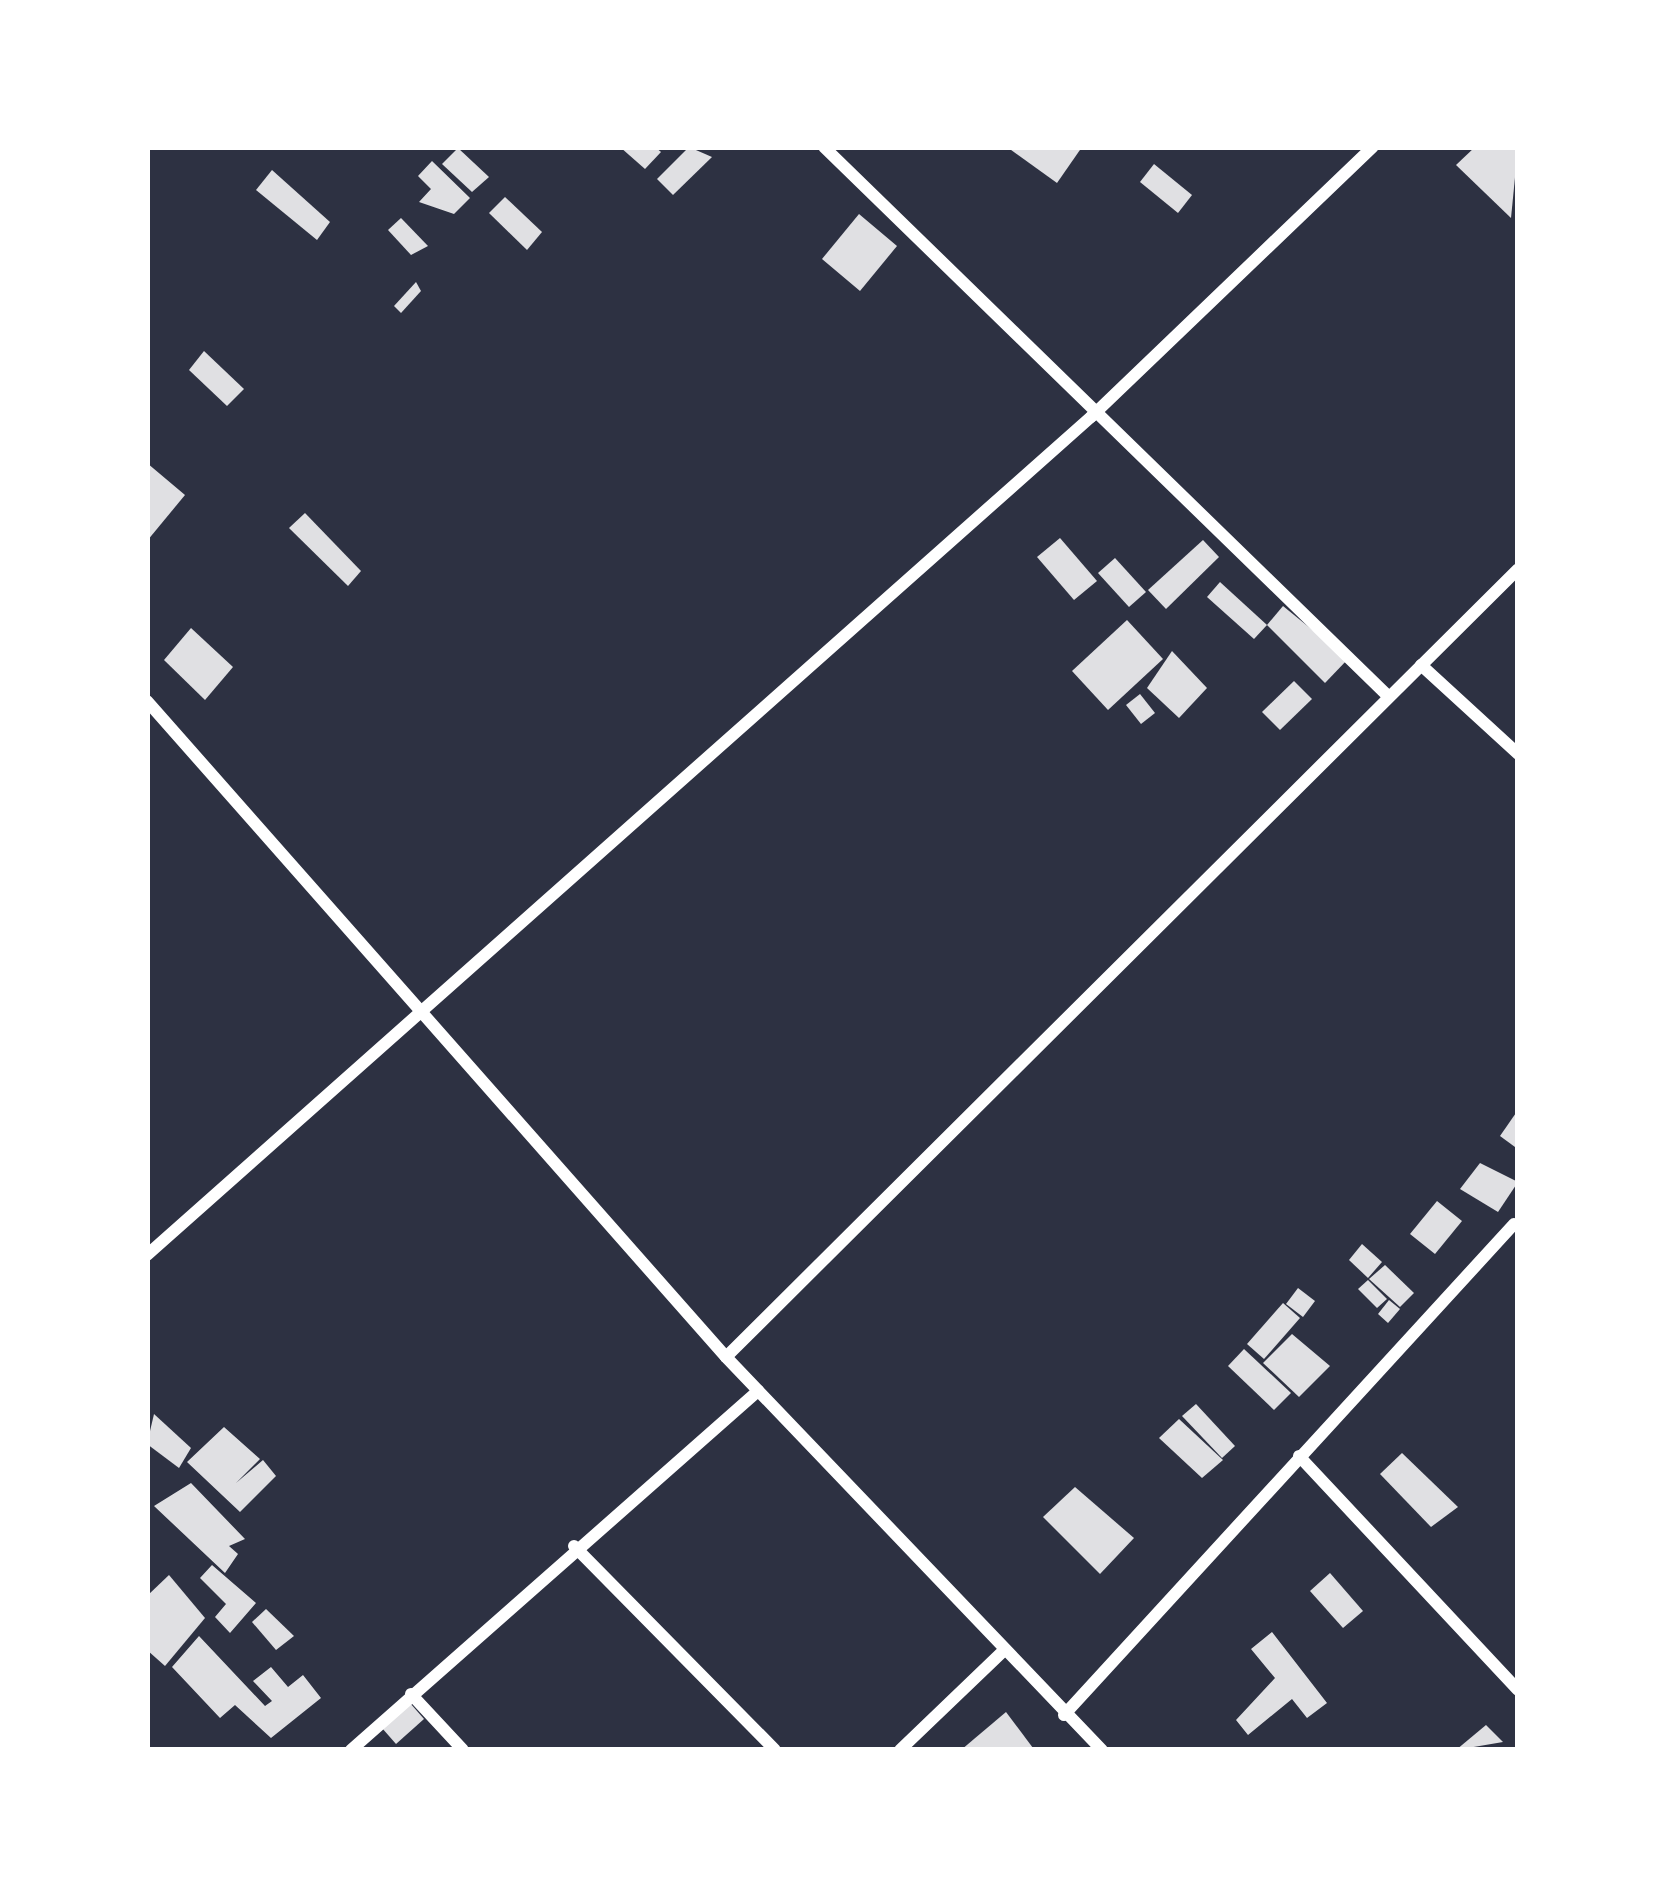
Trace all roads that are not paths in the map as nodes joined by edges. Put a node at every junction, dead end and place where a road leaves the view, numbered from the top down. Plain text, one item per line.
1 (824, 147) edge
2 (1372, 147) edge
3 (1090, 417) junction
4 (1518, 568) edge
5 (1421, 665) junction
6 (1389, 697) junction
7 (147, 701) edge
8 (1518, 754) edge
9 (422, 1009) junction
10 (1514, 1223) dead end
11 (147, 1255) edge
12 (726, 1357) junction
13 (758, 1390) junction
14 (1299, 1456) junction
15 (574, 1546) junction
16 (1000, 1653) junction
17 (1518, 1690) edge
18 (411, 1694) junction
19 (1064, 1715) junction
20 (351, 1750) edge
21 (464, 1750) edge
22 (776, 1750) edge
23 (900, 1750) edge
24 (1102, 1750) edge

1 - 3 street
2 - 3 street
3 - 6 street
3 - 9 street
4 - 5 street
5 - 6 street
5 - 8 street
6 - 12 street
7 - 9 street
9 - 11 street
9 - 12 street
10 - 14 street
12 - 13 street
13 - 15 street
13 - 16 street
14 - 17 street
14 - 19 street
15 - 18 street
15 - 22 street
16 - 19 street
16 - 23 street
18 - 20 street
18 - 21 street
19 - 24 street

